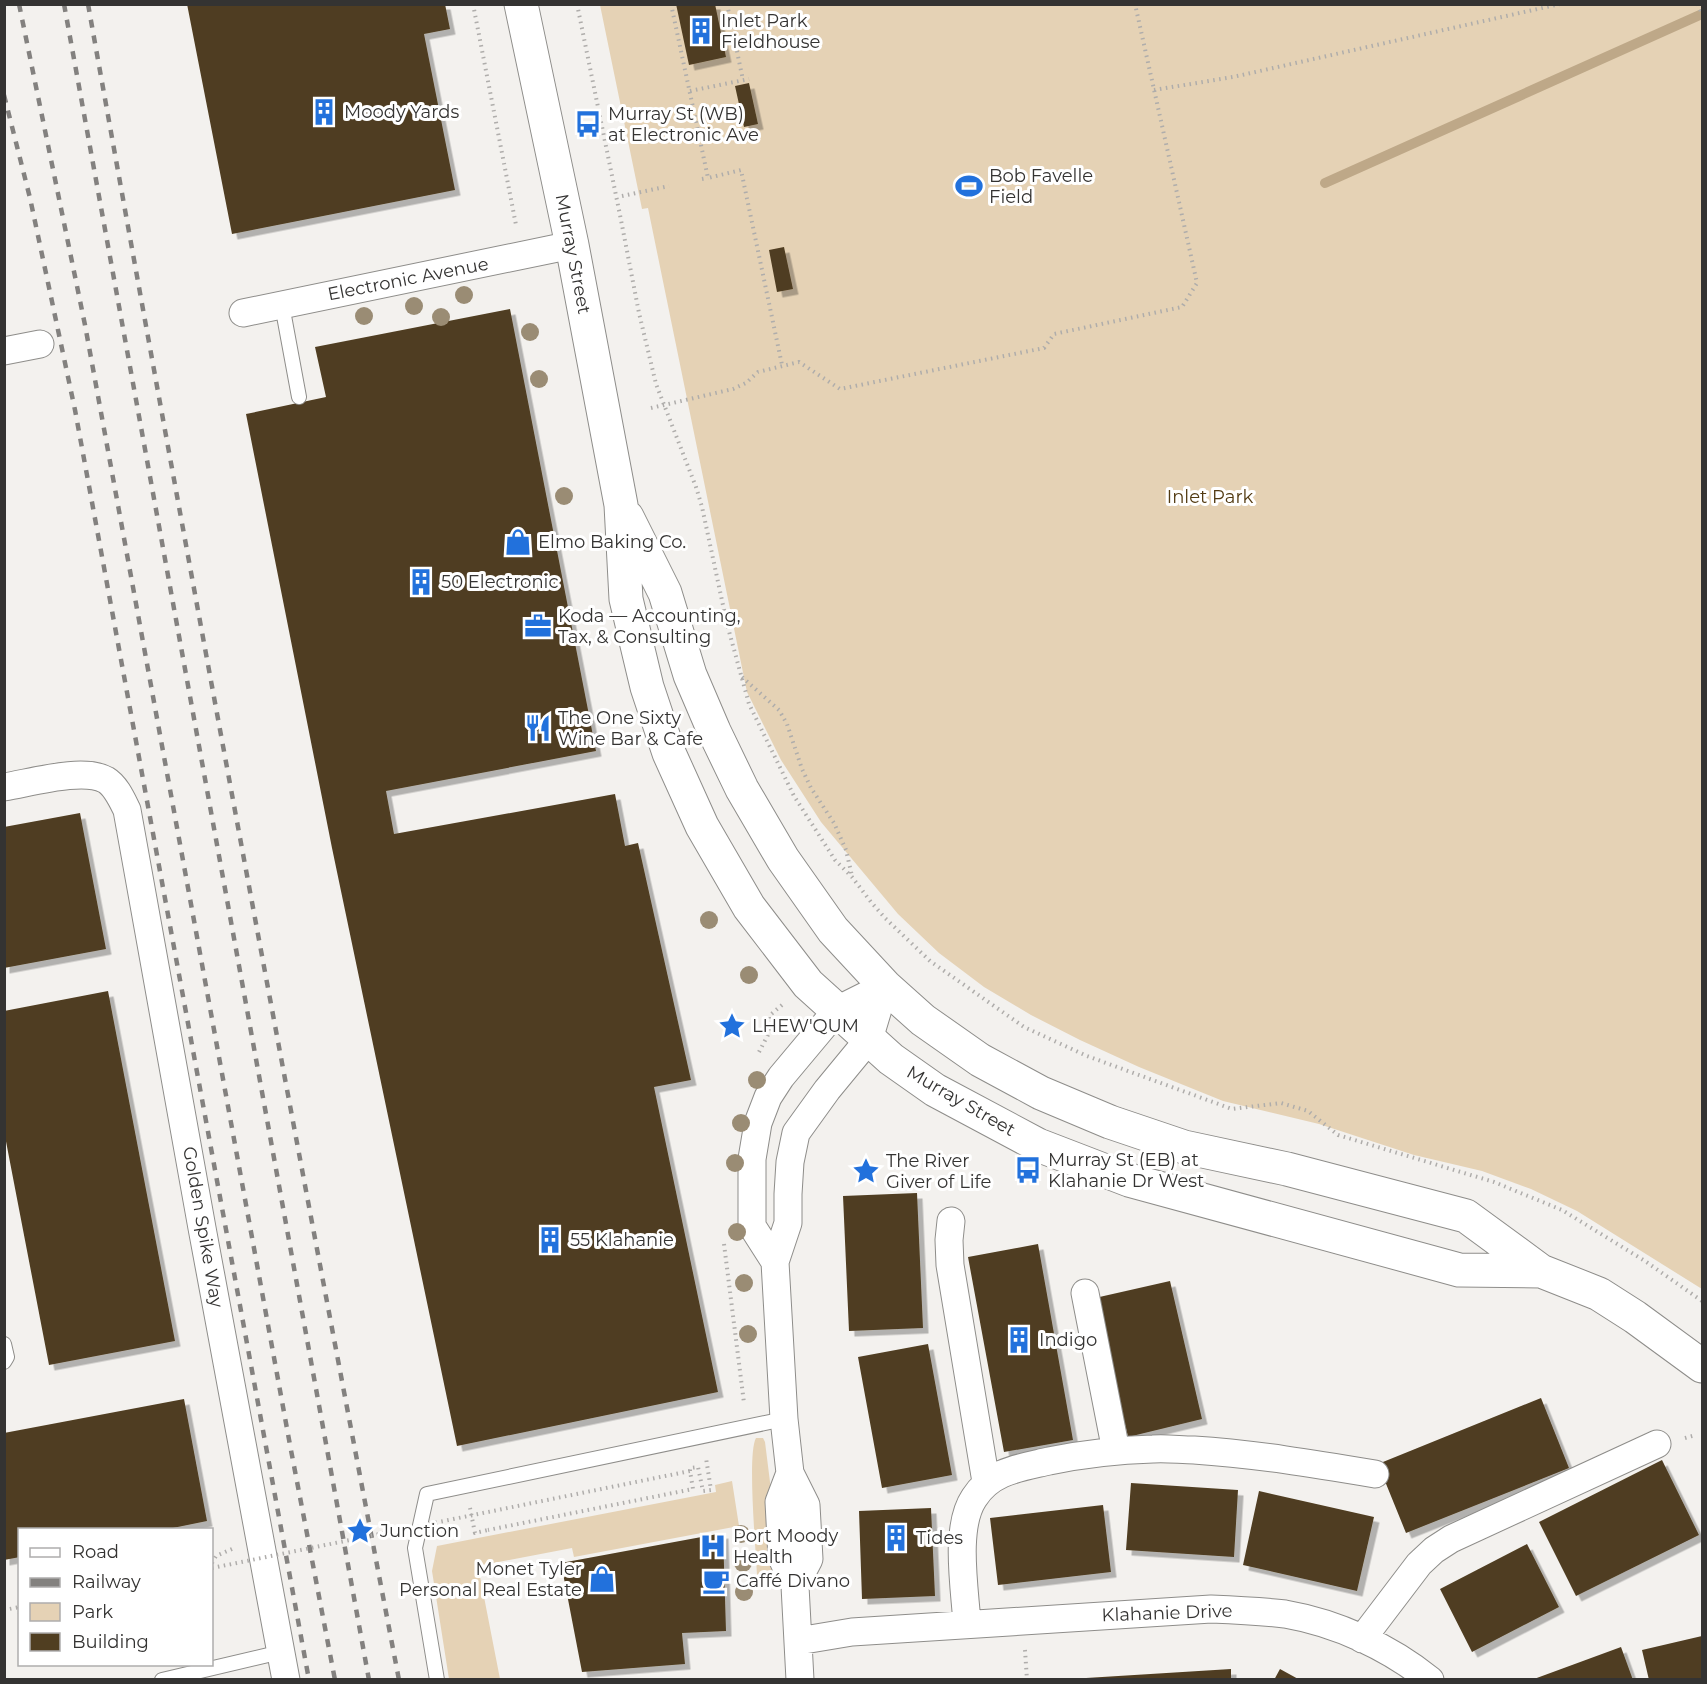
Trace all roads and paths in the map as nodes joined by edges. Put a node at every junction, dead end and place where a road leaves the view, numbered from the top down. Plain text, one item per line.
1 (473, 4) edge
2 (522, 4) edge
3 (576, 4) edge
4 (671, 4) edge
5 (727, 4) edge
6 (1136, 4) edge
7 (1560, 4) edge
8 (1698, 4) edge
9 (1702, 14) edge
10 (749, 79) dead end
11 (742, 80) junction
12 (1154, 90) junction
13 (690, 91) junction
14 (708, 178) junction
15 (702, 179) dead end
16 (669, 186) dead end
17 (622, 196) dead end
18 (514, 218) dead end
19 (572, 245) junction
20 (282, 305) junction
21 (243, 313) dead end
22 (40, 344) dead end
23 (4, 351) edge
24 (782, 366) junction
25 (299, 397) dead end
26 (664, 405) junction
27 (651, 408) dead end
28 (621, 505) junction
29 (740, 676) junction
30 (4, 788) edge
31 (852, 877) junction
32 (885, 918) junction
33 (880, 922) dead end
34 (885, 986) junction
35 (779, 1008) dead end
36 (837, 1010) junction
37 (868, 1039) junction
38 (758, 1054) dead end
39 (951, 1221) dead end
40 (775, 1262) junction
41 (1541, 1271) junction
42 (1085, 1293) dead end
43 (1702, 1301) edge
44 (4, 1344) edge
45 (4, 1362) edge
46 (1702, 1365) edge
47 (784, 1419) junction
48 (1657, 1444) dead end
49 (1116, 1451) junction
50 (705, 1454) dead end
51 (690, 1471) junction
52 (1375, 1474) dead end
53 (987, 1482) junction
54 (469, 1502) dead end
55 (235, 1548) dead end
56 (213, 1561) edge
57 (213, 1568) edge
58 (968, 1624) junction
59 (1362, 1639) junction
60 (798, 1641) junction
61 (281, 1652) junction
62 (162, 1680) edge
63 (286, 1680) edge
64 (437, 1680) edge
65 (800, 1680) edge
66 (1430, 1680) edge

1 - 18 path
2 - 19 main road, Murray Street
3 - 26 path
4 - 13 path
5 - 11 path
6 - 12 path
7 - 12 path
8 - 9 path
10 - 11 path
11 - 13 path
12 - 24 path
13 - 14 path
14 - 15 path
14 - 24 path
16 - 17 path
19 - 20 street, Electronic Avenue
19 - 28 main road, Murray Street
20 - 21 street, Electronic Avenue
20 - 25 lane
22 - 23 street
24 - 26 path
26 - 27 path
26 - 29 path
28 - 34 main road, Murray Street
28 - 36 main road, Murray Street
29 - 31 path
29 - 31 path
30 - 61 street, Golden Spike Way
31 - 32 path
32 - 33 path
32 - 43 path
34 - 36 street
34 - 37 street
34 - 41 main road, Murray Street
35 - 38 path
36 - 37 main road, Murray Street
36 - 40 street
37 - 40 street
37 - 41 main road, Murray Street
39 - 53 street
40 - 47 street
41 - 46 main road, Murray Street
42 - 49 street
44 - 45 lane
47 - 60 street
47 - 64 lane
48 - 59 street
49 - 52 street
49 - 53 street
50 - 51 path, bridge
51 - 54 path, bridge
51 - 57 path, bridge
53 - 58 street
55 - 56 path
58 - 59 street, Klahanie Drive
58 - 60 street, Klahanie Drive
59 - 66 street, Klahanie Drive
60 - 65 street
61 - 62 lane
61 - 63 street, Golden Spike Way

